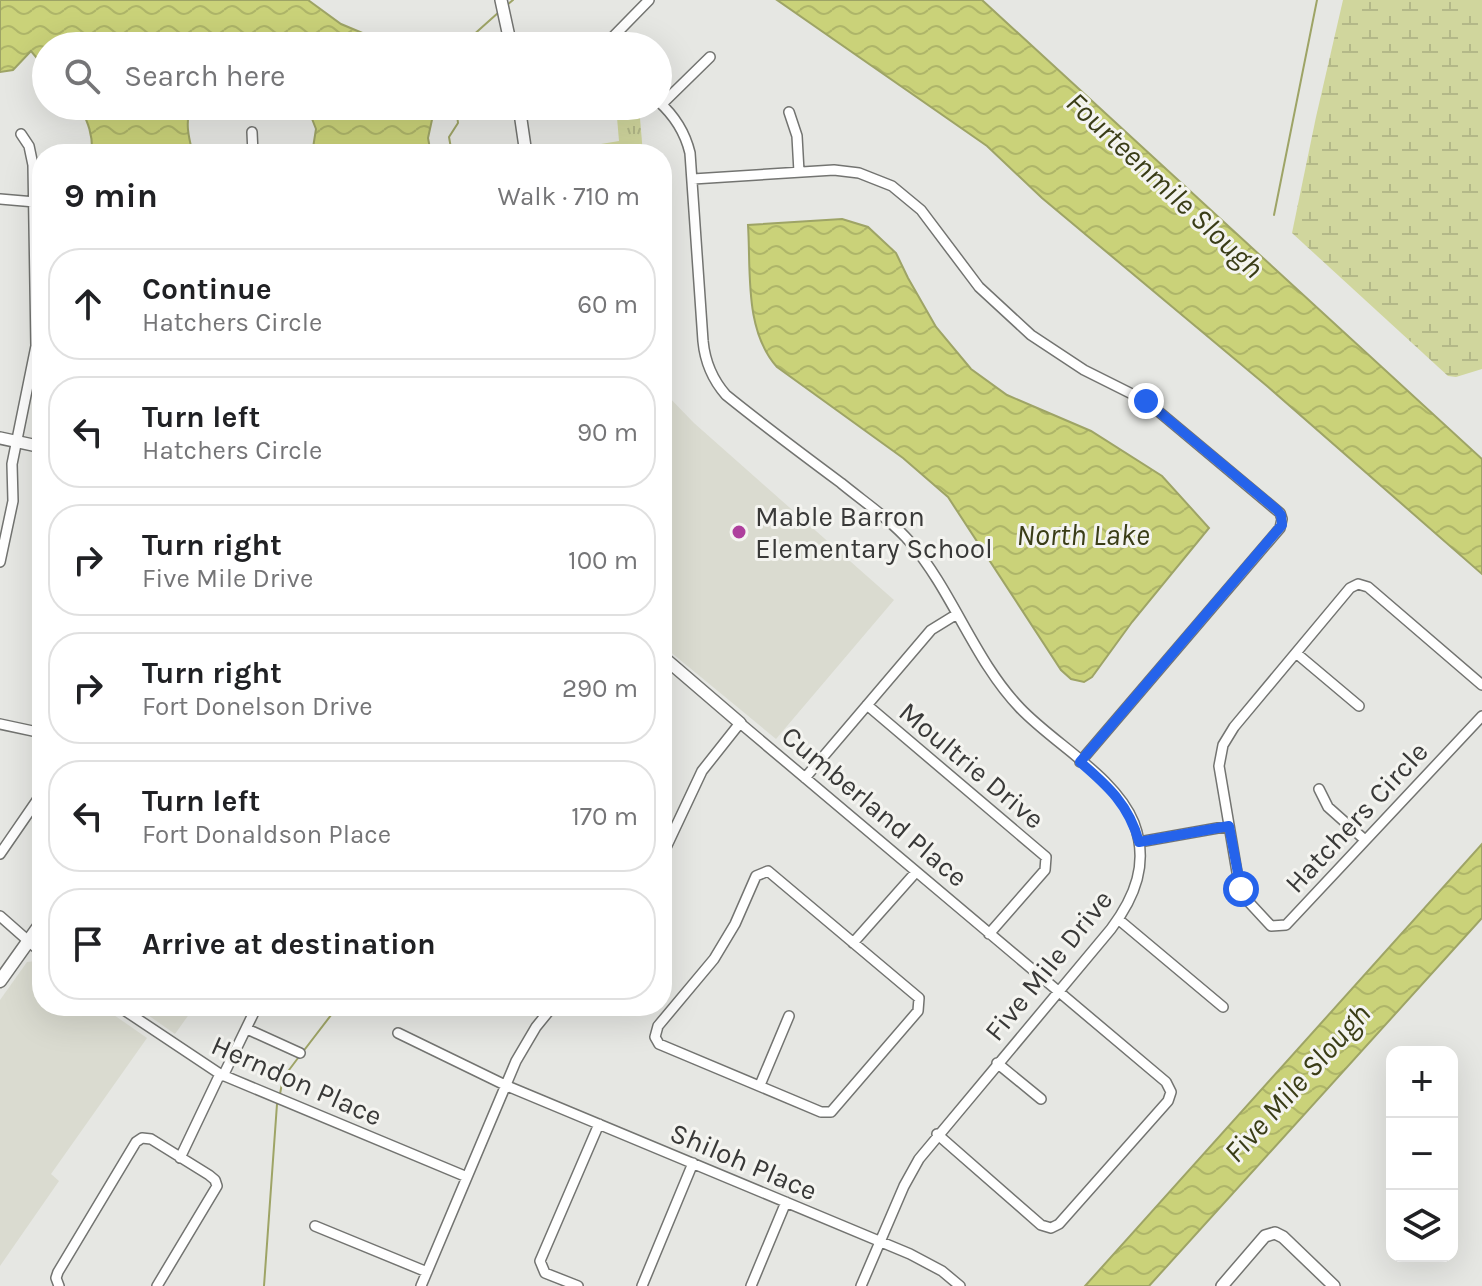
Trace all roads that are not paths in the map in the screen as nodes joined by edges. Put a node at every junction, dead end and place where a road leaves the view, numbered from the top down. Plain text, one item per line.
1 (501, 0) edge
2 (649, 0) edge
3 (507, 32) edge
4 (618, 32) edge
5 (710, 57) dead end
6 (672, 92) edge
7 (789, 112) dead end
8 (672, 115) edge
9 (521, 120) edge
10 (252, 132) dead end
11 (21, 134) dead end
12 (253, 144) edge
13 (525, 144) edge
14 (32, 156) edge
15 (799, 172) junction
16 (693, 179) junction
17 (0, 199) edge
18 (32, 202) edge
19 (32, 366) edge
20 (0, 438) edge
21 (17, 441) junction
22 (32, 445) edge
23 (0, 562) edge
24 (957, 614) junction
25 (1296, 653) junction
26 (672, 665) edge
27 (1482, 685) edge
28 (867, 705) junction
29 (1359, 706) dead end
30 (1482, 716) edge
31 (740, 723) junction
32 (0, 724) edge
33 (32, 731) edge
34 (1080, 762) junction
35 (805, 778) junction
36 (1319, 789) dead end
37 (32, 808) edge
38 (672, 824) edge
39 (1229, 826) junction
40 (1365, 840) junction
41 (1139, 842) junction
42 (0, 854) edge
43 (916, 872) junction
44 (0, 916) edge
45 (1118, 919) junction
46 (989, 934) junction
47 (32, 935) edge
48 (28, 940) junction
49 (853, 943) junction
50 (32, 944) edge
51 (0, 981) edge
52 (1058, 992) junction
53 (1223, 1007) dead end
54 (672, 1010) edge
55 (133, 1016) edge
56 (253, 1016) edge
57 (544, 1016) edge
58 (667, 1016) edge
59 (789, 1016) dead end
60 (247, 1029) junction
61 (398, 1033) dead end
62 (300, 1053) dead end
63 (997, 1063) junction
64 (222, 1075) junction
65 (505, 1085) junction
66 (760, 1085) junction
67 (1041, 1099) dead end
68 (599, 1124) junction
69 (937, 1134) junction
70 (180, 1158) junction
71 (693, 1163) junction
72 (467, 1177) junction
73 (786, 1202) junction
74 (315, 1226) dead end
75 (880, 1242) junction
76 (427, 1272) junction
77 (59, 1286) edge
78 (157, 1286) edge
79 (421, 1286) edge
80 (578, 1286) edge
81 (642, 1286) edge
82 (751, 1286) edge
83 (861, 1286) edge
84 (960, 1286) edge
85 (1222, 1286) edge
86 (1334, 1286) edge

1 - 3 street
2 - 4 street
5 - 6 street
7 - 15 street
8 - 16 street, Five Mile Drive
9 - 13 street
10 - 12 street
11 - 14 street
15 - 16 street
15 - 34 street
16 - 24 street, Five Mile Drive
17 - 18 street
19 - 21 street
20 - 21 street
21 - 22 street
21 - 23 street
24 - 28 street
24 - 34 street, Five Mile Drive
25 - 27 street, Hatchers Circle
25 - 29 street
25 - 39 street, Hatchers Circle
26 - 31 street, Cumberland Place
28 - 35 street
28 - 46 street, Moultrie Drive
30 - 40 street, Hatchers Circle
31 - 35 street, Cumberland Place
31 - 38 street
32 - 33 street
34 - 41 street, Five Mile Drive
35 - 43 street, Cumberland Place
36 - 40 street
37 - 42 street
39 - 40 street, Hatchers Circle
39 - 41 street
41 - 45 street, Five Mile Drive
43 - 46 street, Cumberland Place
43 - 49 street
44 - 48 street
45 - 52 street, Five Mile Drive
45 - 53 street
46 - 52 street, Cumberland Place
47 - 48 main road
48 - 50 street
48 - 51 main road
49 - 54 street
49 - 66 street
52 - 63 street, Five Mile Drive
52 - 69 street, Cumberland Place
55 - 64 street, Herndon Place
56 - 60 street
57 - 65 street
58 - 66 street
59 - 66 street
60 - 62 street
60 - 64 street
61 - 65 street, Shiloh Place
63 - 67 street
63 - 69 street, Five Mile Drive
64 - 70 street
64 - 72 street, Herndon Place
65 - 68 street, Shiloh Place
65 - 72 street
68 - 71 street, Shiloh Place
68 - 80 street
69 - 75 street, Five Mile Drive
70 - 77 street
70 - 78 street
71 - 73 street, Shiloh Place
71 - 81 street
72 - 76 street
73 - 75 street, Shiloh Place
73 - 82 street
74 - 76 street
75 - 83 street, Five Mile Drive
75 - 84 street, Shiloh Place
76 - 79 street
85 - 86 street

